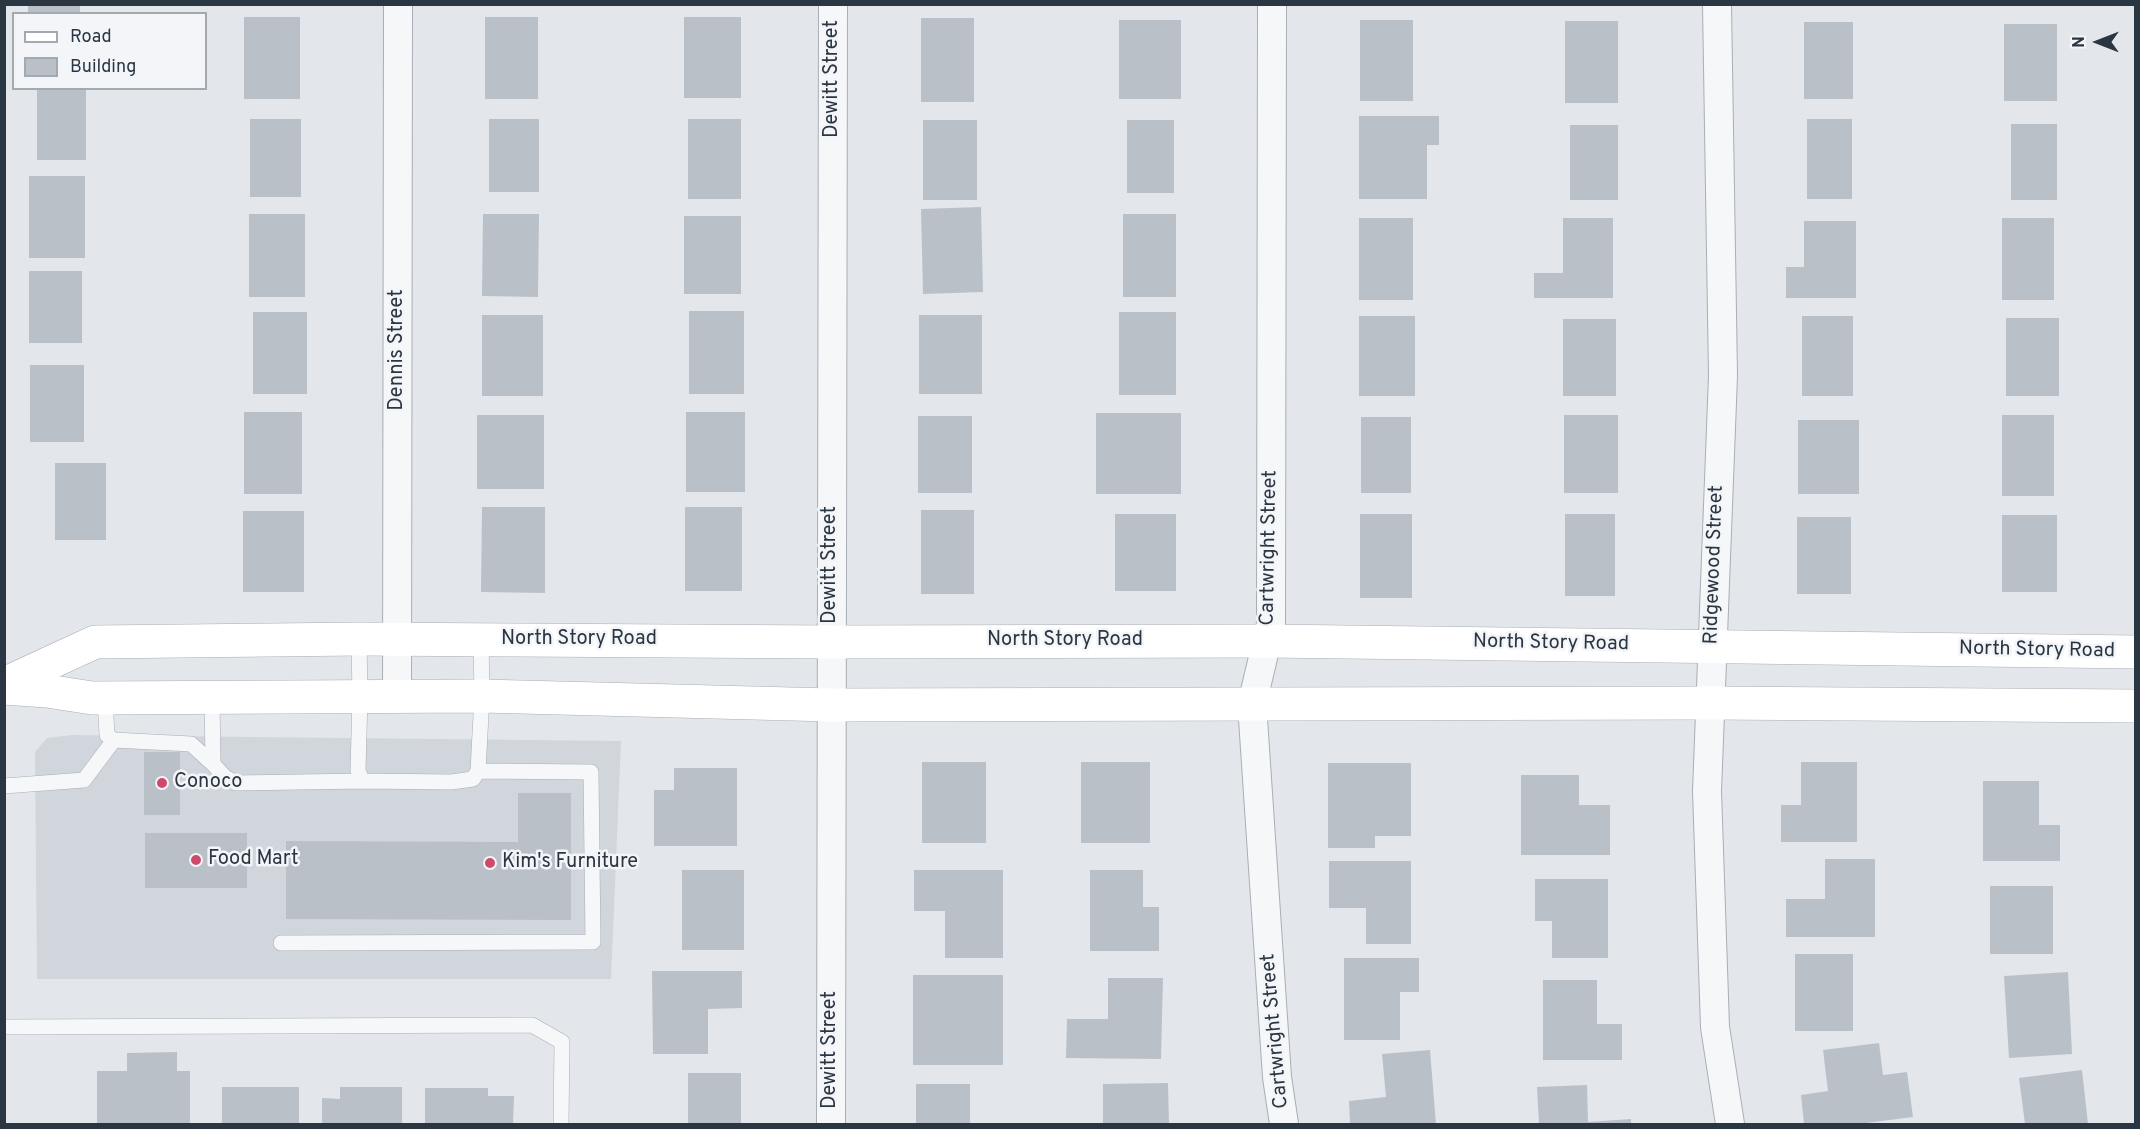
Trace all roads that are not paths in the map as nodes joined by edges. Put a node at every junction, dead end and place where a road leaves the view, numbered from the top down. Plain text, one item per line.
1 (398, 4) edge
2 (833, 4) edge
3 (1272, 4) edge
4 (1717, 4) edge
5 (359, 639) junction
6 (398, 639) junction
7 (481, 640) junction
8 (1268, 641) junction
9 (831, 642) junction
10 (1711, 645) junction
11 (2136, 652) edge
12 (4, 686) edge
13 (397, 696) junction
14 (482, 696) junction
15 (360, 697) junction
16 (105, 698) junction
17 (212, 698) junction
18 (1711, 703) junction
19 (1252, 704) junction
20 (831, 705) junction
21 (2136, 706) edge
22 (114, 740) junction
23 (213, 764) junction
24 (478, 771) junction
25 (362, 781) junction
26 (4, 786) edge
27 (281, 943) dead end
28 (4, 1026) edge
29 (561, 1125) edge
30 (831, 1125) edge
31 (1284, 1125) edge
32 (1730, 1125) edge

1 - 6 street, Dennis Street
2 - 9 street, Dewitt Street
3 - 8 street, Cartwright Street
4 - 10 street, Ridgewood Street
5 - 6 main road, North Story Road
5 - 12 main road, North Story Road
5 - 15 lane
6 - 7 main road, North Story Road
6 - 13 street, Dennis Street
7 - 9 main road, North Story Road
7 - 14 lane
8 - 9 main road, North Story Road
8 - 10 main road, North Story Road
8 - 19 street, Cartwright Street
9 - 20 street, Dewitt Street
10 - 11 main road, North Story Road
10 - 18 street, Ridgewood Street
12 - 16 main road, North Story Road
13 - 14 main road, North Story Road
13 - 15 main road, North Story Road
14 - 20 main road, North Story Road
14 - 24 lane
15 - 17 main road, North Story Road
15 - 25 lane
16 - 17 main road, North Story Road
16 - 22 lane
17 - 23 lane
18 - 19 main road, North Story Road
18 - 21 main road, North Story Road
18 - 32 street, Ridgewood Street
19 - 20 main road, North Story Road
19 - 31 street, Cartwright Street
20 - 30 street, Dewitt Street
22 - 23 lane
22 - 26 lane
23 - 25 lane
24 - 25 lane
24 - 27 lane
28 - 29 lane

